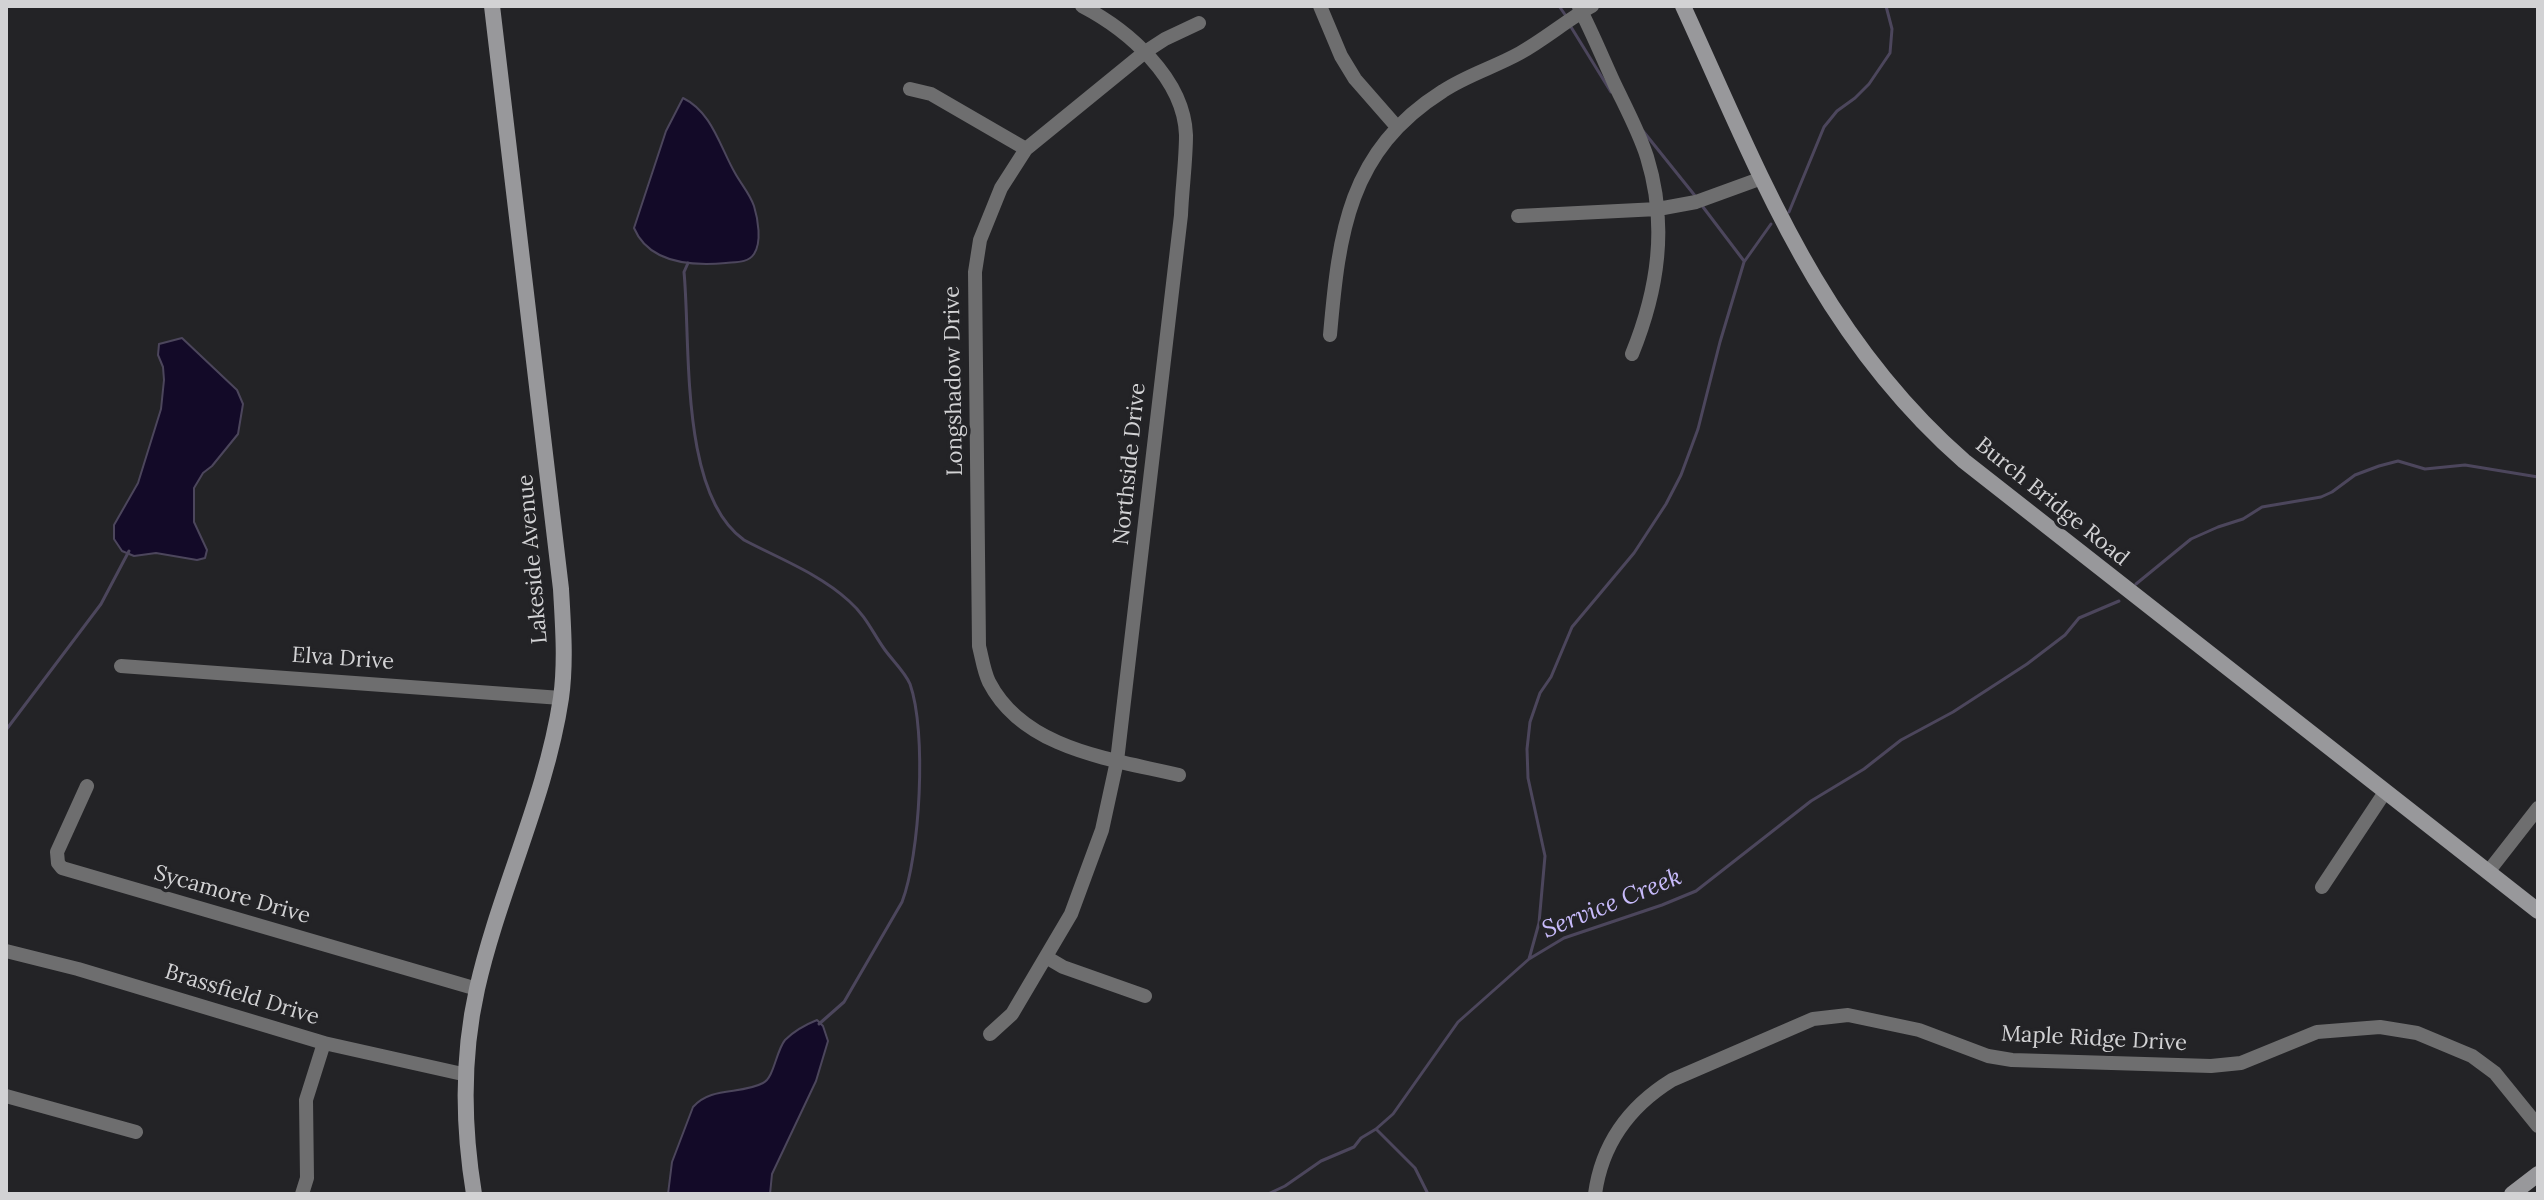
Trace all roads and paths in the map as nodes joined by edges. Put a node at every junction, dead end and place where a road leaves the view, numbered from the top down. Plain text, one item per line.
1 (492, 6) edge
2 (1082, 6) edge
3 (1320, 6) edge
4 (1683, 6) edge
5 (1584, 8) edge
6 (1199, 23) dead end
7 (1145, 52) junction
8 (910, 89) dead end
9 (1397, 127) junction
10 (1026, 149) junction
11 (1762, 178) junction
12 (1658, 209) junction
13 (1518, 216) dead end
14 (1330, 335) dead end
15 (1632, 354) dead end
16 (121, 666) dead end
17 (561, 698) junction
18 (1117, 761) junction
19 (1179, 775) dead end
20 (87, 786) dead end
21 (2385, 792) junction
22 (2538, 808) edge
23 (2488, 872) junction
24 (2322, 887) dead end
25 (2538, 911) edge
26 (6, 951) edge
27 (1046, 957) junction
28 (477, 989) junction
29 (1145, 996) dead end
30 (990, 1034) dead end
31 (324, 1043) junction
32 (467, 1075) junction
33 (6, 1096) edge
34 (2538, 1126) edge
35 (136, 1132) dead end
36 (2538, 1174) edge
37 (302, 1194) edge
38 (474, 1194) edge
39 (1595, 1194) edge
40 (2512, 1194) edge

1 - 17 street, Lakeside Avenue
2 - 7 street, Northside Drive
3 - 9 street
4 - 11 street, Burch Bridge Road
5 - 9 street
5 - 12 street
6 - 7 street, Longshadow Drive
7 - 10 street, Longshadow Drive
7 - 18 street, Northside Drive
8 - 10 street
9 - 14 street
10 - 18 street, Longshadow Drive
11 - 12 street
11 - 21 street, Burch Bridge Road
12 - 13 street
12 - 15 street
16 - 17 street, Elva Drive
17 - 28 street, Lakeside Avenue
18 - 19 street, Longshadow Drive
18 - 27 street, Northside Drive
20 - 28 street, Sycamore Drive
21 - 23 street, Burch Bridge Road
21 - 24 street
22 - 23 street
23 - 25 street, Burch Bridge Road
26 - 31 street, Brassfield Drive
27 - 29 street
27 - 30 street, Northside Drive
28 - 32 street, Lakeside Avenue
31 - 32 street, Brassfield Drive
31 - 37 street
32 - 38 street, Lakeside Avenue
33 - 35 street
34 - 39 street, Maple Ridge Drive
36 - 40 street

